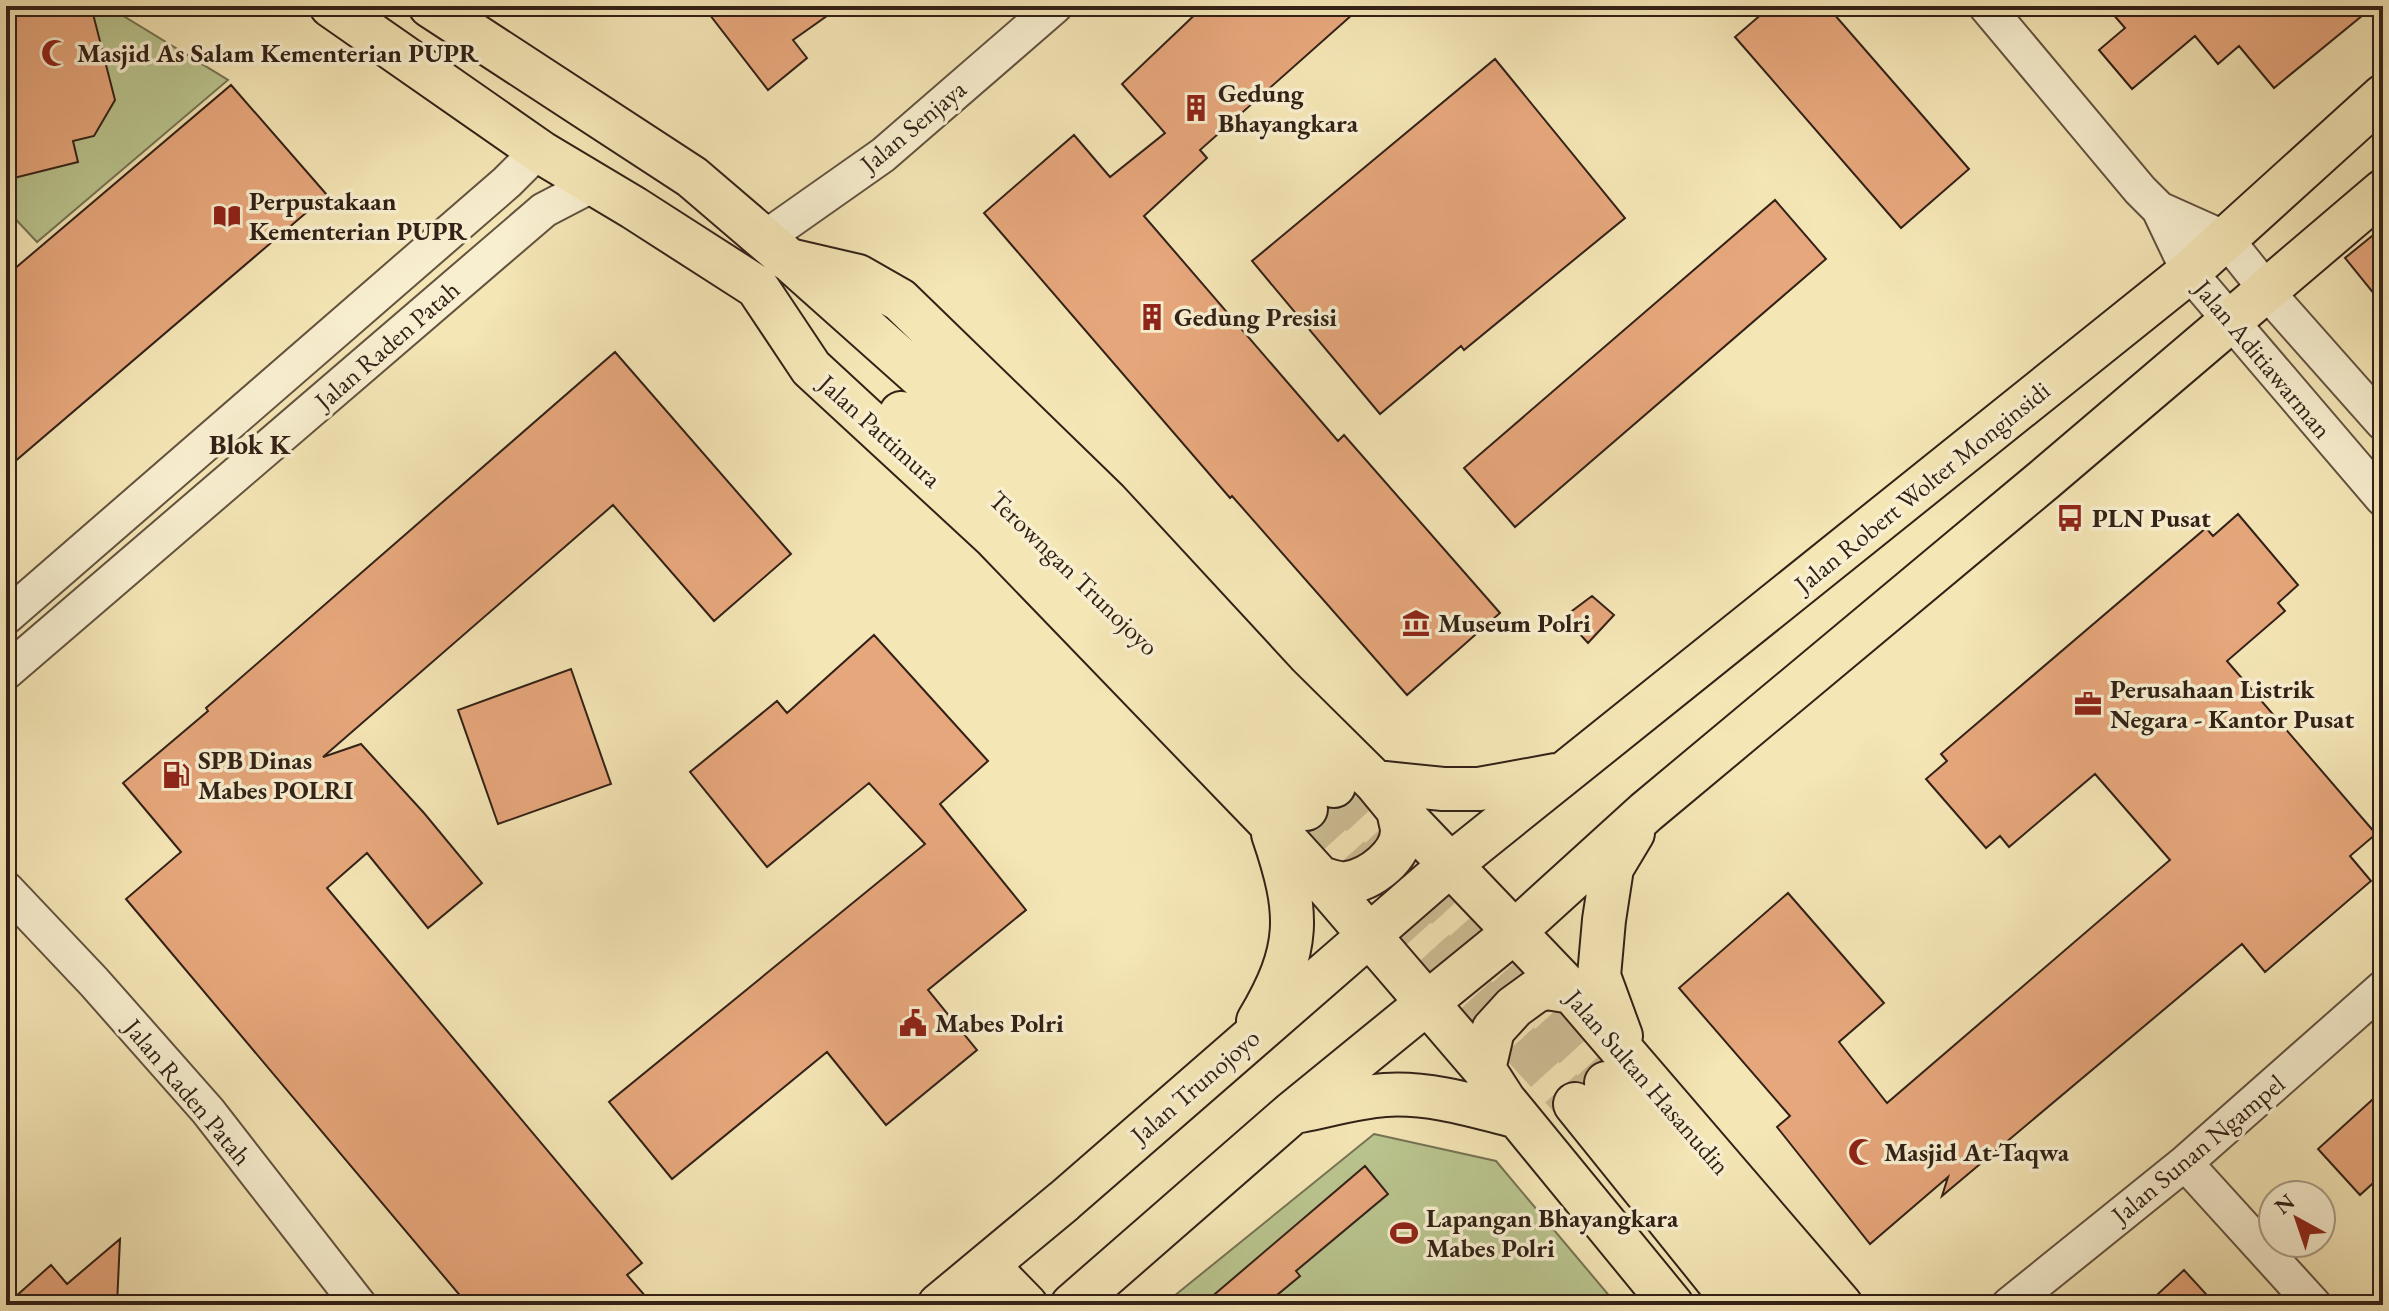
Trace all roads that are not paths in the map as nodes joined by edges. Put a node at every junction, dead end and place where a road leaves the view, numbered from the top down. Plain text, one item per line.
1 (331, 6) edge
2 (430, 6) edge
3 (1055, 6) edge
4 (1986, 6) edge
5 (2383, 96) edge
6 (538, 151) junction
7 (592, 185) junction
8 (2383, 191) edge
9 (2159, 209) junction
10 (2226, 239) junction
11 (777, 249) junction
12 (2189, 272) junction
13 (2265, 289) junction
14 (2228, 320) junction
15 (2383, 423) edge
16 (2383, 499) edge
17 (6, 617) edge
18 (22, 671) edge
19 (1564, 773) junction
20 (1386, 796) junction
21 (1303, 806) junction
22 (1646, 812) junction
23 (1450, 865) junction
24 (1320, 878) junction
25 (6, 889) edge
26 (1514, 932) junction
27 (1368, 936) junction
28 (2383, 988) edge
29 (1572, 992) junction
30 (1426, 1005) junction
31 (1247, 1039) junction
32 (1484, 1069) junction
33 (1604, 1083) junction
34 (1292, 1113) junction
35 (1518, 1117) junction
36 (2185, 1163) junction
37 (987, 1265) junction
38 (359, 1305) edge
39 (939, 1305) edge
40 (1026, 1305) edge
41 (1072, 1305) edge
42 (1672, 1305) edge
43 (1737, 1305) edge
44 (1787, 1305) edge
45 (1841, 1305) edge
46 (2009, 1305) edge
47 (2314, 1305) edge

1 - 6 main road, Jalan Pattimura
2 - 11 main road
3 - 11 street, Jalan Senjaya
4 - 9 street, Jalan Aditiawarman
5 - 10 main road, Jalan Robert Wolter Monginsidi
6 - 7 main road, Jalan Pattimura
6 - 17 street, Jalan Raden Patah
7 - 18 street, Jalan Raden Patah
7 - 21 main road, Jalan Pattimura
8 - 13 main road
9 - 10 street, Jalan Aditiawarman
9 - 12 street, Jalan Aditiawarman
10 - 12 main road, Jalan Robert Wolter Monginsidi
10 - 13 street, Jalan Aditiawarman
11 - 20 main road
11 - 21 main road, Terowngan Trunojoyo
12 - 14 street, Jalan Aditiawarman
12 - 19 main road, Jalan Robert Wolter Monginsidi
13 - 14 main road
13 - 15 street, Jalan Aditiawarman
14 - 16 street, Jalan Aditiawarman
14 - 22 main road
19 - 20 main road
19 - 23 main road, Jalan Robert Wolter Monginsidi
20 - 23 main road
20 - 24 main road
21 - 24 main road, Jalan Pattimura
21 - 31 main road
22 - 26 main road
22 - 33 main road
23 - 26 main road, Jalan Sultan Hasanudin
23 - 27 main road, Jalan Trunojoyo
24 - 27 main road, Jalan Pattimura
25 - 38 street, Jalan Raden Patah
26 - 29 main road, Jalan Sultan Hasanudin
26 - 30 main road
27 - 30 main road
27 - 31 main road, Jalan Trunojoyo
28 - 36 street, Jalan Sunan Ngampel
29 - 32 main road
29 - 33 main road, Jalan Sultan Hasanudin
30 - 32 main road
30 - 34 main road
31 - 37 main road, Jalan Trunojoyo
32 - 35 main road
33 - 43 main road
33 - 44 main road
33 - 45 main road, Jalan Sultan Hasanudin
34 - 35 main road
34 - 41 main road
35 - 42 main road
36 - 46 street, Jalan Sunan Ngampel
36 - 47 street
37 - 39 main road, Jalan Trunojoyo
37 - 40 main road

